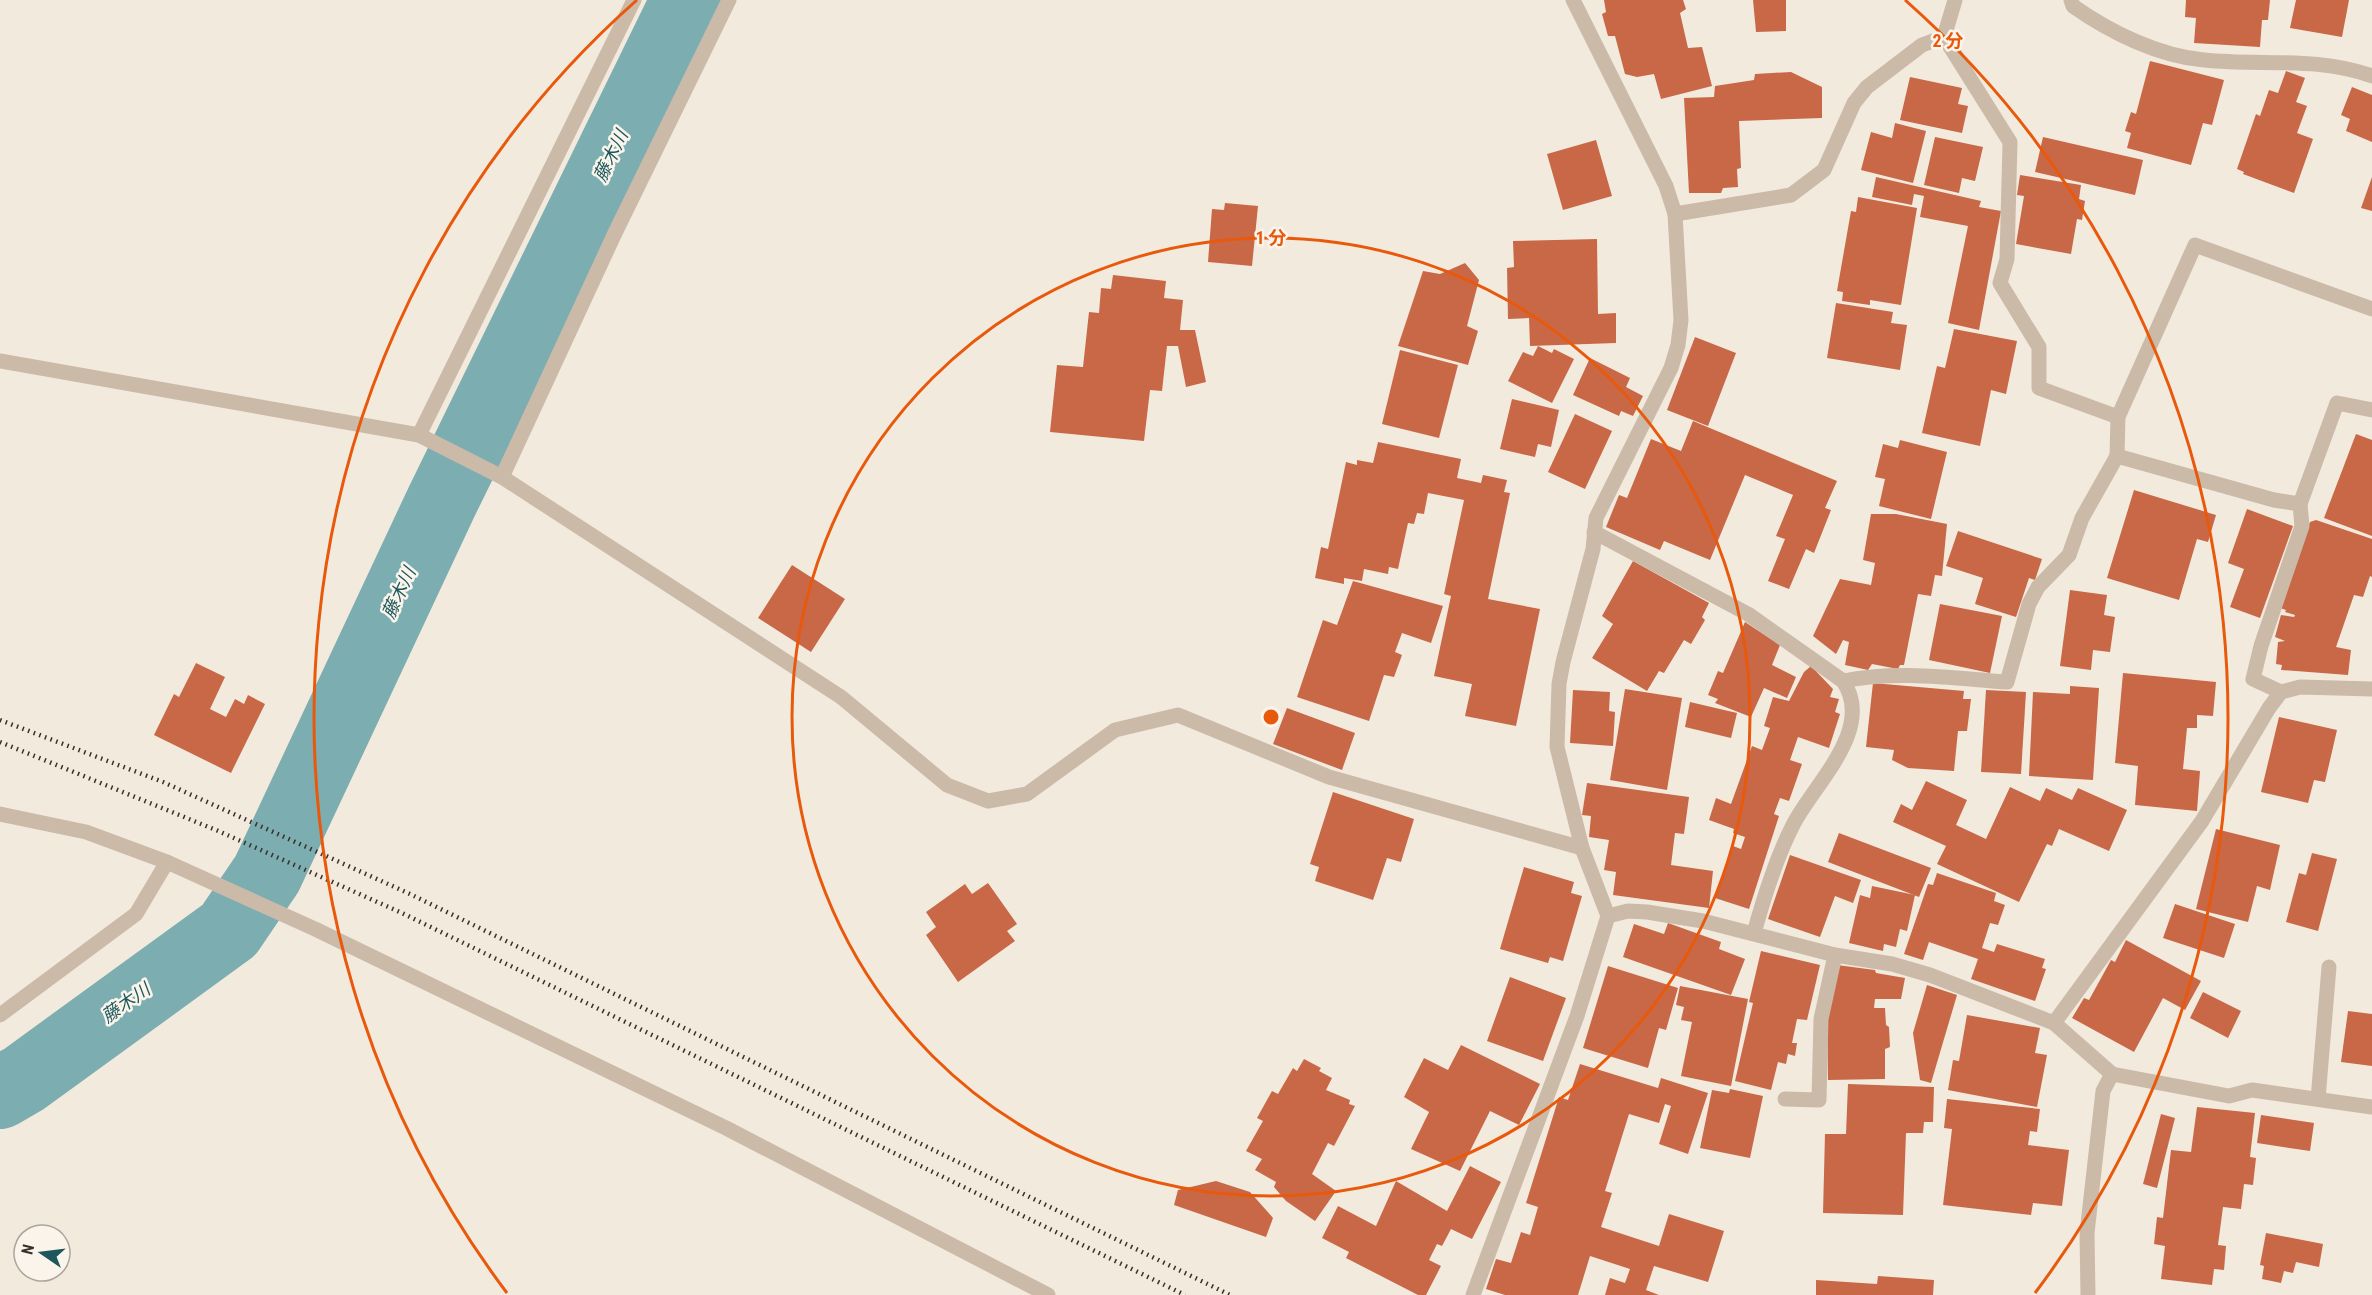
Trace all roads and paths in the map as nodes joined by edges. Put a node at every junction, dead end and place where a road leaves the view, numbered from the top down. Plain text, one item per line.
1 (634, 0) edge
2 (729, 0) edge
3 (1572, 0) edge
4 (1955, 0) edge
5 (2071, 0) edge
6 (1944, 37) junction
7 (2372, 76) edge
8 (1675, 214) junction
9 (2372, 309) edge
10 (0, 361) edge
11 (2372, 410) edge
12 (2118, 417) junction
13 (426, 438) junction
14 (2117, 456) junction
15 (502, 477) junction
16 (2300, 504) junction
17 (1594, 532) junction
18 (1843, 681) junction
19 (2372, 689) edge
20 (2281, 692) junction
21 (0, 814) edge
22 (1582, 849) junction
23 (167, 862) junction
24 (1608, 916) junction
25 (1754, 933) junction
26 (1835, 955) junction
27 (2329, 967) dead end
28 (0, 1015) edge
29 (2054, 1023) junction
30 (2112, 1074) junction
31 (1785, 1099) dead end
32 (2318, 1099) junction
33 (2372, 1107) edge
34 (1048, 1295) edge
35 (1473, 1295) edge
36 (2088, 1295) edge

1 - 13 street
2 - 15 street
3 - 8 street
4 - 6 street
5 - 7 street
6 - 8 street
6 - 12 street
8 - 17 street
9 - 12 street
10 - 13 street
11 - 16 street
12 - 14 street
13 - 15 street
14 - 16 street
14 - 18 street
15 - 22 street
16 - 20 street
17 - 18 street
17 - 22 street
18 - 25 street
19 - 20 street
20 - 29 street
21 - 23 street
22 - 24 street
23 - 28 street
23 - 34 street
24 - 25 street
24 - 35 street
25 - 26 street
26 - 29 street
26 - 31 street
27 - 32 street
29 - 30 street
30 - 32 street
30 - 36 street
32 - 33 street

